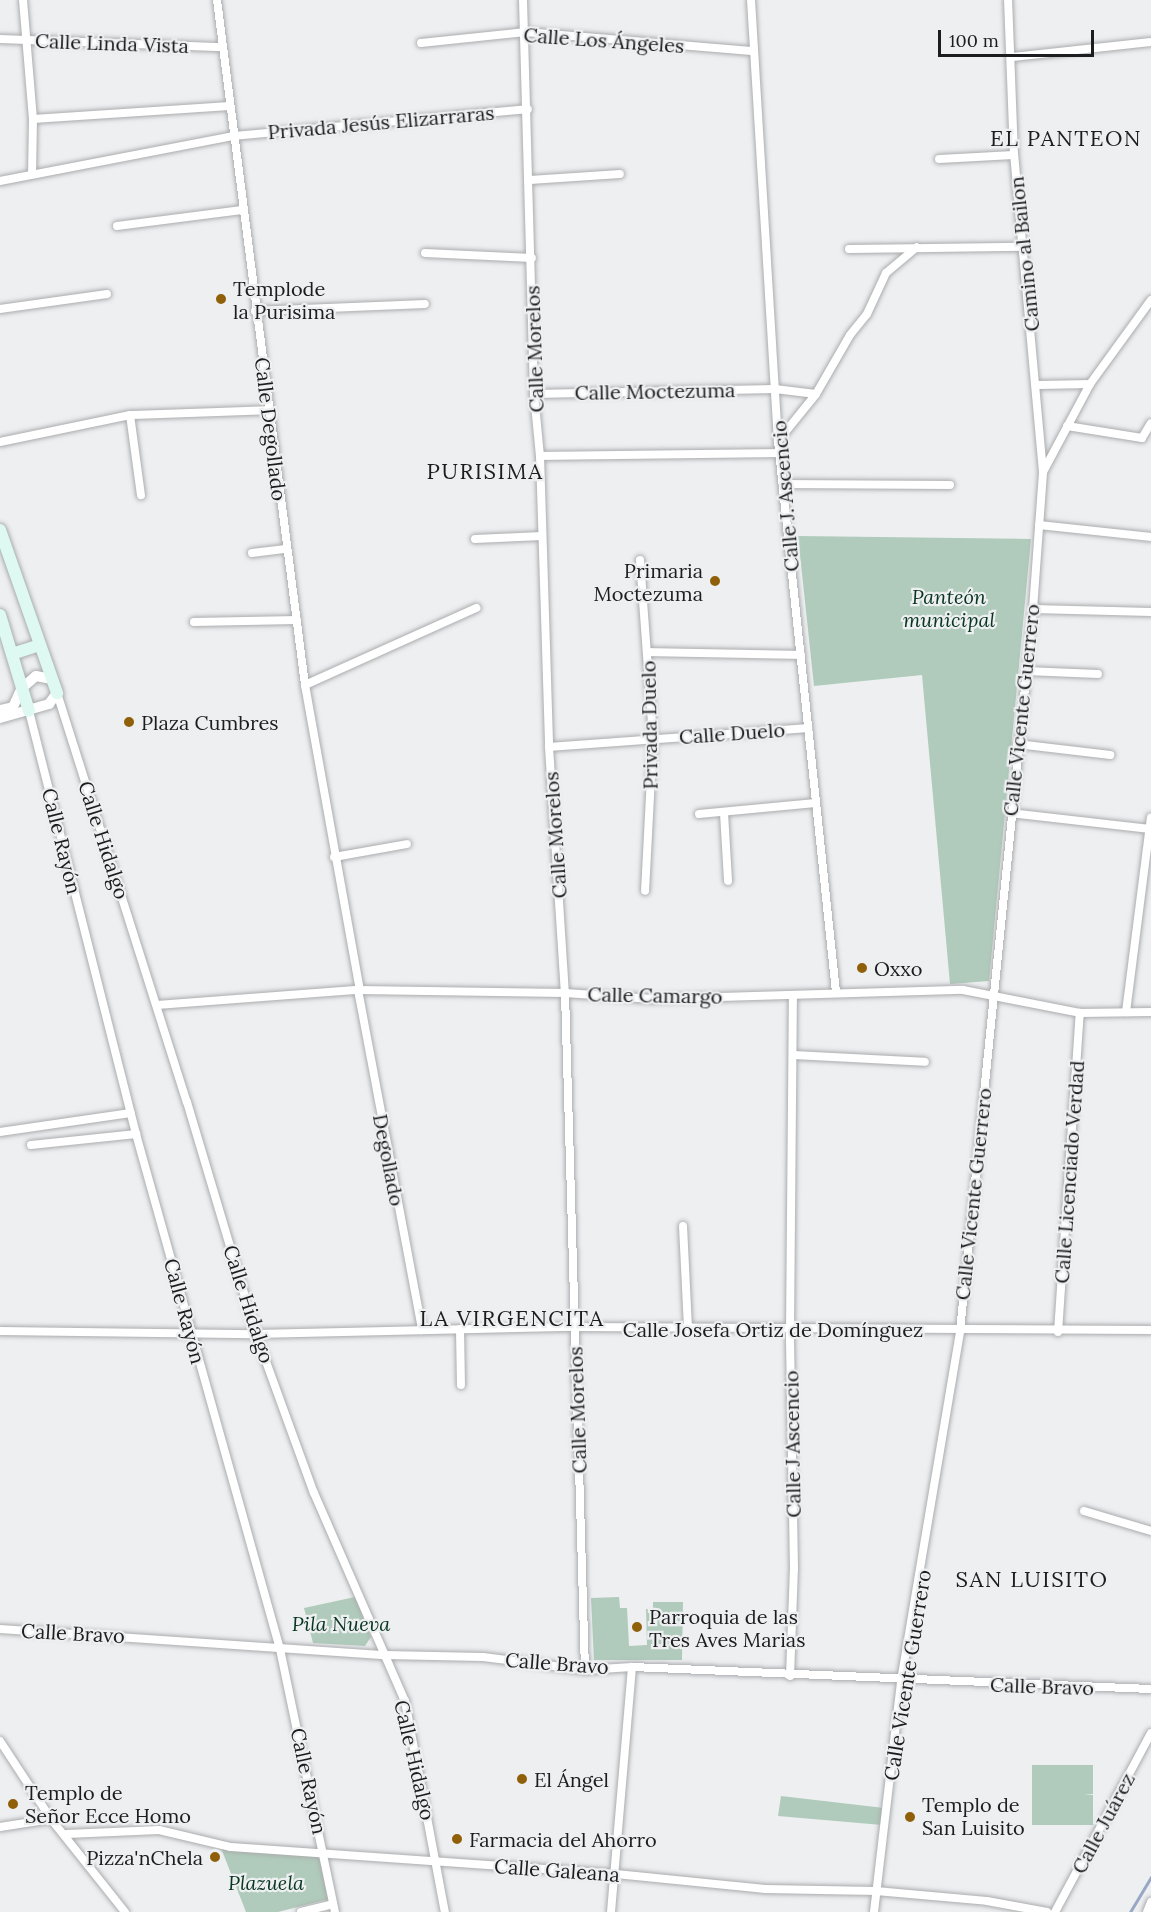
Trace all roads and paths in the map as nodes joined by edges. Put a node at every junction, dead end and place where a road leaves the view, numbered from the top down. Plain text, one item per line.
1 (23, 0) edge
2 (218, 0) edge
3 (524, 0) edge
4 (751, 0) edge
5 (1008, 0) edge
6 (525, 32) junction
7 (0, 39) edge
8 (27, 39) junction
9 (1151, 42) edge
10 (421, 43) dead end
11 (224, 47) junction
12 (752, 51) junction
13 (1012, 57) junction
14 (230, 106) junction
15 (528, 109) junction
16 (33, 119) junction
17 (233, 136) junction
18 (1014, 155) junction
19 (939, 159) dead end
20 (32, 174) junction
21 (620, 174) dead end
22 (530, 180) junction
23 (0, 181) edge
24 (242, 210) junction
25 (117, 226) dead end
26 (917, 247) junction
27 (1024, 247) junction
28 (849, 249) dead end
29 (425, 253) dead end
30 (532, 258) junction
31 (107, 294) dead end
32 (1151, 300) edge
33 (425, 304) dead end
34 (0, 309) edge
35 (255, 310) junction
36 (1090, 384) junction
37 (1037, 385) junction
38 (775, 388) junction
39 (534, 394) junction
40 (816, 394) junction
41 (270, 410) junction
42 (130, 415) junction
43 (1151, 423) edge
44 (1067, 426) junction
45 (0, 441) edge
46 (778, 441) junction
47 (779, 453) junction
48 (540, 456) junction
49 (1042, 472) junction
50 (783, 484) junction
51 (950, 484) dead end
52 (141, 495) dead end
53 (1039, 525) junction
54 (0, 530) edge
55 (542, 536) junction
56 (1151, 537) edge
57 (475, 539) dead end
58 (286, 549) junction
59 (252, 553) dead end
60 (640, 560) dead end
61 (476, 608) dead end
62 (1033, 609) junction
63 (1151, 612) edge
64 (0, 615) edge
65 (297, 620) junction
66 (195, 622) dead end
67 (39, 645) junction
68 (648, 652) junction
69 (12, 654) junction
70 (801, 655) junction
71 (1026, 671) junction
72 (1098, 674) dead end
73 (52, 679) junction
74 (305, 685) junction
75 (22, 688) junction
76 (57, 693) junction
77 (0, 710) edge
78 (29, 711) junction
79 (0, 718) edge
80 (808, 728) junction
81 (653, 739) junction
82 (1017, 744) junction
83 (549, 747) junction
84 (1110, 755) dead end
85 (815, 803) junction
86 (723, 813) junction
87 (1010, 813) junction
88 (699, 814) dead end
89 (1151, 818) edge
90 (1150, 829) edge
91 (407, 844) dead end
92 (334, 857) junction
93 (728, 881) dead end
94 (645, 891) dead end
95 (359, 990) junction
96 (836, 992) junction
97 (565, 993) junction
98 (992, 993) junction
99 (793, 995) junction
100 (157, 1005) junction
101 (1126, 1012) junction
102 (1151, 1012) edge
103 (1080, 1013) junction
104 (793, 1055) junction
105 (925, 1062) dead end
106 (131, 1113) junction
107 (0, 1132) edge
108 (136, 1134) junction
109 (31, 1145) dead end
110 (683, 1226) dead end
111 (574, 1327) junction
112 (460, 1329) junction
113 (422, 1330) junction
114 (688, 1330) junction
115 (790, 1330) junction
116 (1151, 1330) edge
117 (0, 1331) edge
118 (960, 1331) junction
119 (1058, 1332) junction
120 (190, 1334) junction
121 (256, 1334) junction
122 (461, 1386) dead end
123 (1084, 1511) dead end
124 (1151, 1531) edge
125 (0, 1629) edge
126 (280, 1649) junction
127 (385, 1655) junction
128 (632, 1667) junction
129 (585, 1670) junction
130 (790, 1676) junction
131 (901, 1681) junction
132 (1151, 1689) edge
133 (1151, 1733) edge
134 (0, 1741) edge
135 (51, 1819) junction
136 (0, 1827) edge
137 (67, 1834) junction
138 (325, 1854) junction
139 (437, 1861) junction
140 (616, 1874) junction
141 (876, 1891) junction
142 (1151, 1902) edge
143 (334, 1908) edge
144 (124, 1912) edge
145 (301, 1912) edge
146 (445, 1912) edge
147 (611, 1912) edge
148 (874, 1912) edge
149 (1047, 1912) edge
150 (1055, 1912) edge
151 (1147, 1912) edge

1 - 8 street
2 - 11 street, Calle Degollado
3 - 6 street, Calle Morelos
4 - 12 street, Calle J. Ascencio
5 - 13 street, Camino al Bailon
6 - 10 street, Calle Los Ángeles
6 - 12 street, Calle Los Ángeles
6 - 15 street, Calle Morelos
7 - 8 street, Calle Linda Vista
8 - 11 street, Calle Linda Vista
8 - 16 street
9 - 13 street
11 - 14 street, Calle Degollado
12 - 38 street, Calle J. Ascencio
13 - 18 street, Camino al Bailon
14 - 16 street
14 - 17 street, Calle Degollado
15 - 17 street, Privada Jesús Elizarraras
15 - 22 street, Calle Morelos
16 - 20 street
17 - 20 street, Privada Jesús Elizarraras
17 - 24 street, Calle Degollado
18 - 19 street
18 - 27 street, Camino al Bailon
20 - 23 street, Privada Jesús Elizarraras
21 - 22 street
22 - 30 street, Calle Morelos
24 - 25 street
24 - 35 street, Calle Degollado
26 - 27 street
26 - 28 street
26 - 40 street
27 - 37 street, Camino al Bailon
29 - 30 street
30 - 39 street, Calle Morelos
31 - 34 street
32 - 36 street
33 - 35 street
35 - 41 street, Calle Degollado
36 - 37 street
36 - 44 street
37 - 49 street, Camino al Bailon
38 - 39 street, Calle Moctezuma
38 - 40 street, Calle Moctezuma
38 - 46 street, Calle J. Ascencio
39 - 48 street, Calle Morelos
40 - 46 street
41 - 42 street
41 - 58 street, Calle Degollado
42 - 45 street
42 - 52 street
43 - 44 street
44 - 49 street
46 - 47 street, Calle J. Ascencio
47 - 48 street
47 - 50 street, Calle J. Ascencio
48 - 55 street, Calle Morelos
49 - 53 street, Calle Vicente Guerrero
50 - 51 street
50 - 70 street, Calle J. Ascencio
53 - 56 street
53 - 62 street, Calle Vicente Guerrero
54 - 67 main road
55 - 57 street
55 - 83 street, Calle Morelos
58 - 59 street
58 - 65 street, Calle Degollado
60 - 68 street, Privada Duelo
61 - 74 street
62 - 63 street
62 - 71 street, Calle Vicente Guerrero
64 - 69 main road
65 - 66 street
65 - 74 street, Calle Degollado
67 - 69 main road
67 - 73 main road
68 - 70 street
68 - 81 street, Privada Duelo
69 - 75 main road
70 - 80 street, Calle J. Ascencio
71 - 72 street
71 - 82 street, Calle Vicente Guerrero
73 - 75 street
73 - 76 main road
74 - 92 street, Calle Degollado
75 - 77 street
75 - 78 main road
76 - 78 street
76 - 100 street, Calle Hidalgo
78 - 79 street
78 - 106 street, Calle Rayón
80 - 81 street, Calle Duelo
80 - 85 street, Calle J. Ascencio
81 - 83 street, Calle Duelo
81 - 94 street, Privada Duelo
82 - 84 street
82 - 87 street, Calle Vicente Guerrero
83 - 97 street, Calle Morelos
85 - 86 street
85 - 96 street, Calle J. Ascencio
86 - 88 street
86 - 93 street
87 - 90 street
87 - 98 street, Calle Vicente Guerrero
89 - 90 street
90 - 101 street
91 - 92 street
92 - 95 street, Degollado
95 - 97 street, Calle Camargo
95 - 100 street, Calle Camargo
95 - 113 street, Degollado
96 - 98 street, Calle Camargo
96 - 99 street, Calle Camargo
97 - 99 street, Calle Camargo
97 - 111 street, Calle Morelos
98 - 103 street, Calle Camargo
98 - 118 street, Calle Vicente Guerrero
99 - 104 street, Calle J Ascencio
100 - 121 street, Calle Hidalgo
101 - 102 street, Calle Camargo
101 - 103 street, Calle Camargo
103 - 119 street, Calle Licenciado Verdad
104 - 105 street
104 - 115 street, Calle J Ascencio
106 - 107 street
106 - 108 street, Calle Rayón
108 - 109 street
108 - 120 street, Calle Rayón
110 - 114 street
111 - 112 street, Calle Josefa Ortiz de Domínguez
111 - 114 street, Calle Josefa Ortiz de Domínguez
111 - 129 street, Calle Morelos
112 - 113 street, Calle Josefa Ortiz de Domínguez
112 - 122 street
113 - 121 street, Calle Josefa Ortiz de Domínguez
114 - 115 street, Calle Josefa Ortiz de Domínguez
115 - 118 street, Calle Josefa Ortiz de Domínguez
115 - 130 street, Calle J Ascencio
116 - 119 street, Calle Josefa Ortiz de Domínguez
117 - 120 street, Calle Josefa Ortiz de Domínguez
118 - 119 street, Calle Josefa Ortiz de Domínguez
118 - 131 street, Calle Vicente Guerrero
120 - 121 street, Calle Josefa Ortiz de Domínguez
120 - 126 street, Calle Rayón
121 - 127 street, Calle Hidalgo
123 - 124 street
125 - 126 street, Calle Bravo
126 - 127 street, Calle Bravo
126 - 138 street, Calle Rayón
127 - 129 street, Calle Bravo
127 - 139 street, Calle Hidalgo
128 - 129 street, Calle Bravo
128 - 130 street, Calle Bravo
128 - 140 street
130 - 131 street, Calle Bravo
131 - 132 street, Calle Bravo
131 - 141 street, Calle Vicente Guerrero
133 - 150 street, Calle Juárez
134 - 135 street
135 - 136 street
135 - 137 street
137 - 138 street, Calle Galeana
137 - 144 street
138 - 139 street, Calle Galeana
138 - 143 street, Calle Rayón
139 - 140 street, Calle Galeana
139 - 146 street, Calle Hidalgo
140 - 141 street, Calle Galeana
140 - 147 street
141 - 148 street, Calle Vicente Guerrero
141 - 149 street, Calle Galeana
142 - 151 street
143 - 145 street

